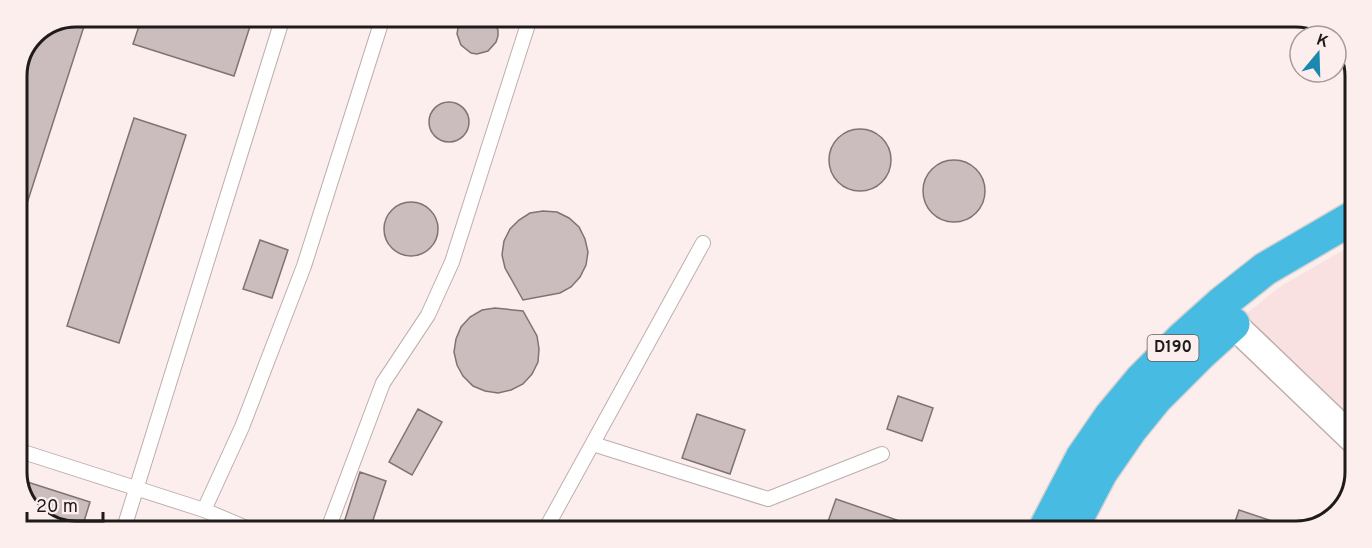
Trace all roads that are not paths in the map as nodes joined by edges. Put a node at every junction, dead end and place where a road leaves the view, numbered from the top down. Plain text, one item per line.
1 (280, 27) edge
2 (380, 27) edge
3 (527, 27) edge
4 (1345, 222) edge
5 (703, 243) dead end
6 (1345, 248) edge
7 (1233, 324) junction
8 (1345, 431) edge
9 (592, 444) junction
10 (27, 453) edge
11 (882, 454) dead end
12 (137, 488) junction
13 (204, 510) junction
14 (126, 521) edge
15 (230, 521) edge
16 (331, 521) edge
17 (550, 521) edge
18 (1055, 521) edge
19 (1059, 521) edge

1 - 12 lane
2 - 13 lane
3 - 16 lane
4 - 18 highway, D190
5 - 9 lane
6 - 7 highway, D190
7 - 8 street
7 - 19 highway, D190
9 - 11 lane
9 - 17 lane
10 - 12 lane
12 - 13 lane
12 - 14 lane
13 - 15 lane

